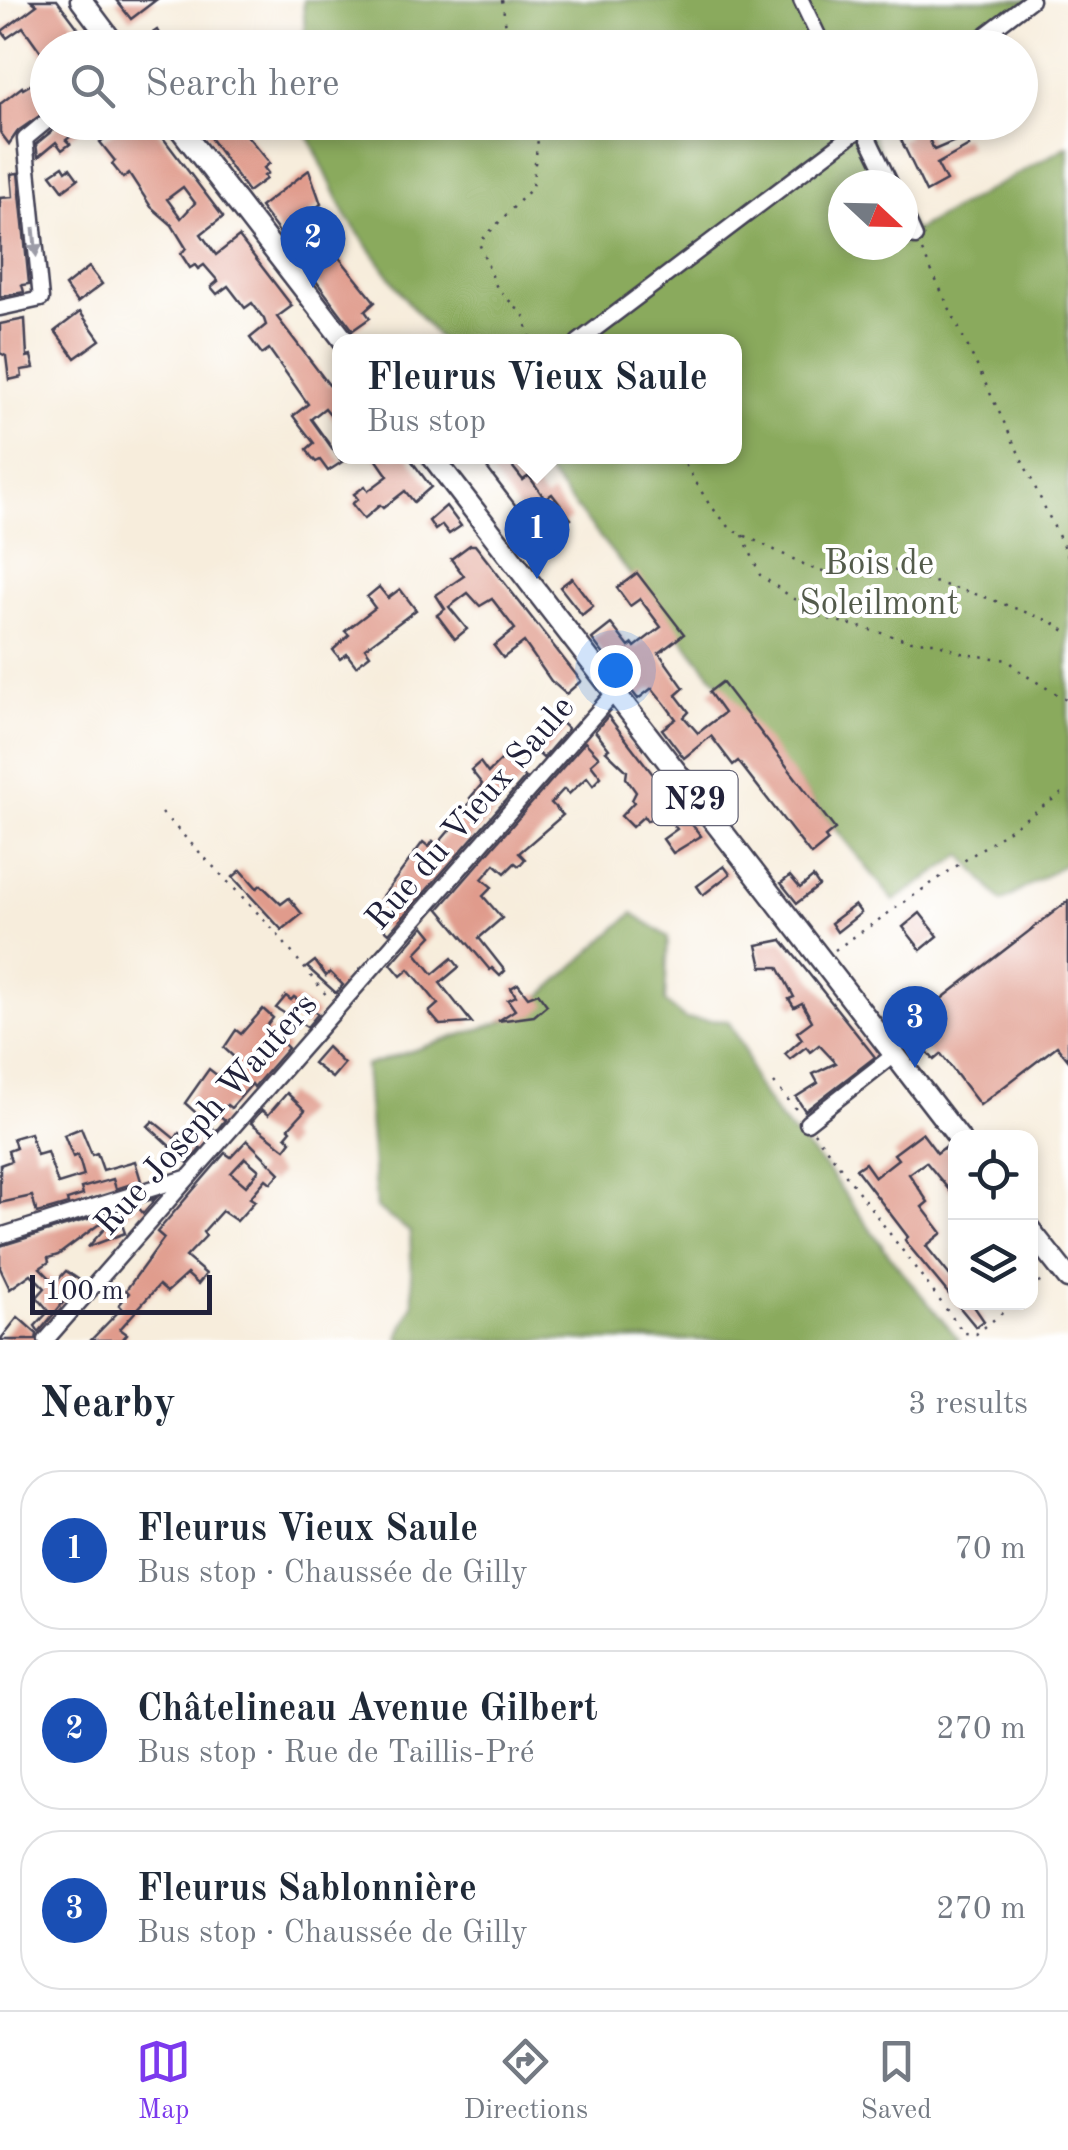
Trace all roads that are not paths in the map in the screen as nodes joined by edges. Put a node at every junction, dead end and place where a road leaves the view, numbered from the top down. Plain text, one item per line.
1 (80, 0) edge
2 (801, 0) edge
3 (1030, 0) edge
4 (103, 30) edge
5 (815, 30) edge
6 (991, 30) edge
7 (30, 136) edge
8 (189, 140) edge
9 (843, 140) edge
10 (871, 140) edge
11 (884, 170) edge
12 (0, 308) edge
13 (339, 334) edge
14 (588, 334) edge
15 (438, 464) edge
16 (613, 694) junction
17 (370, 971) joint
18 (895, 1054) junction
19 (807, 1123) road end
20 (953, 1130) edge
21 (186, 1178) junction
22 (0, 1236) edge
23 (1038, 1240) edge
24 (1063, 1272) edge
25 (46, 1340) edge

1 - 4 main road
2 - 5 street
3 - 6 street
7 -> 12 street
8 - 13 main road
9 - 14 street
10 - 11 street
15 - 16 main road, N29
16 - 17 street, Rue du Vieux Saule
16 - 18 main road, N29
17 - 21 street, Rue Joseph Wauters
18 - 19 street
18 - 20 main road, N29
21 - 22 street
21 - 25 street, Rue Joseph Wauters
23 - 24 main road

